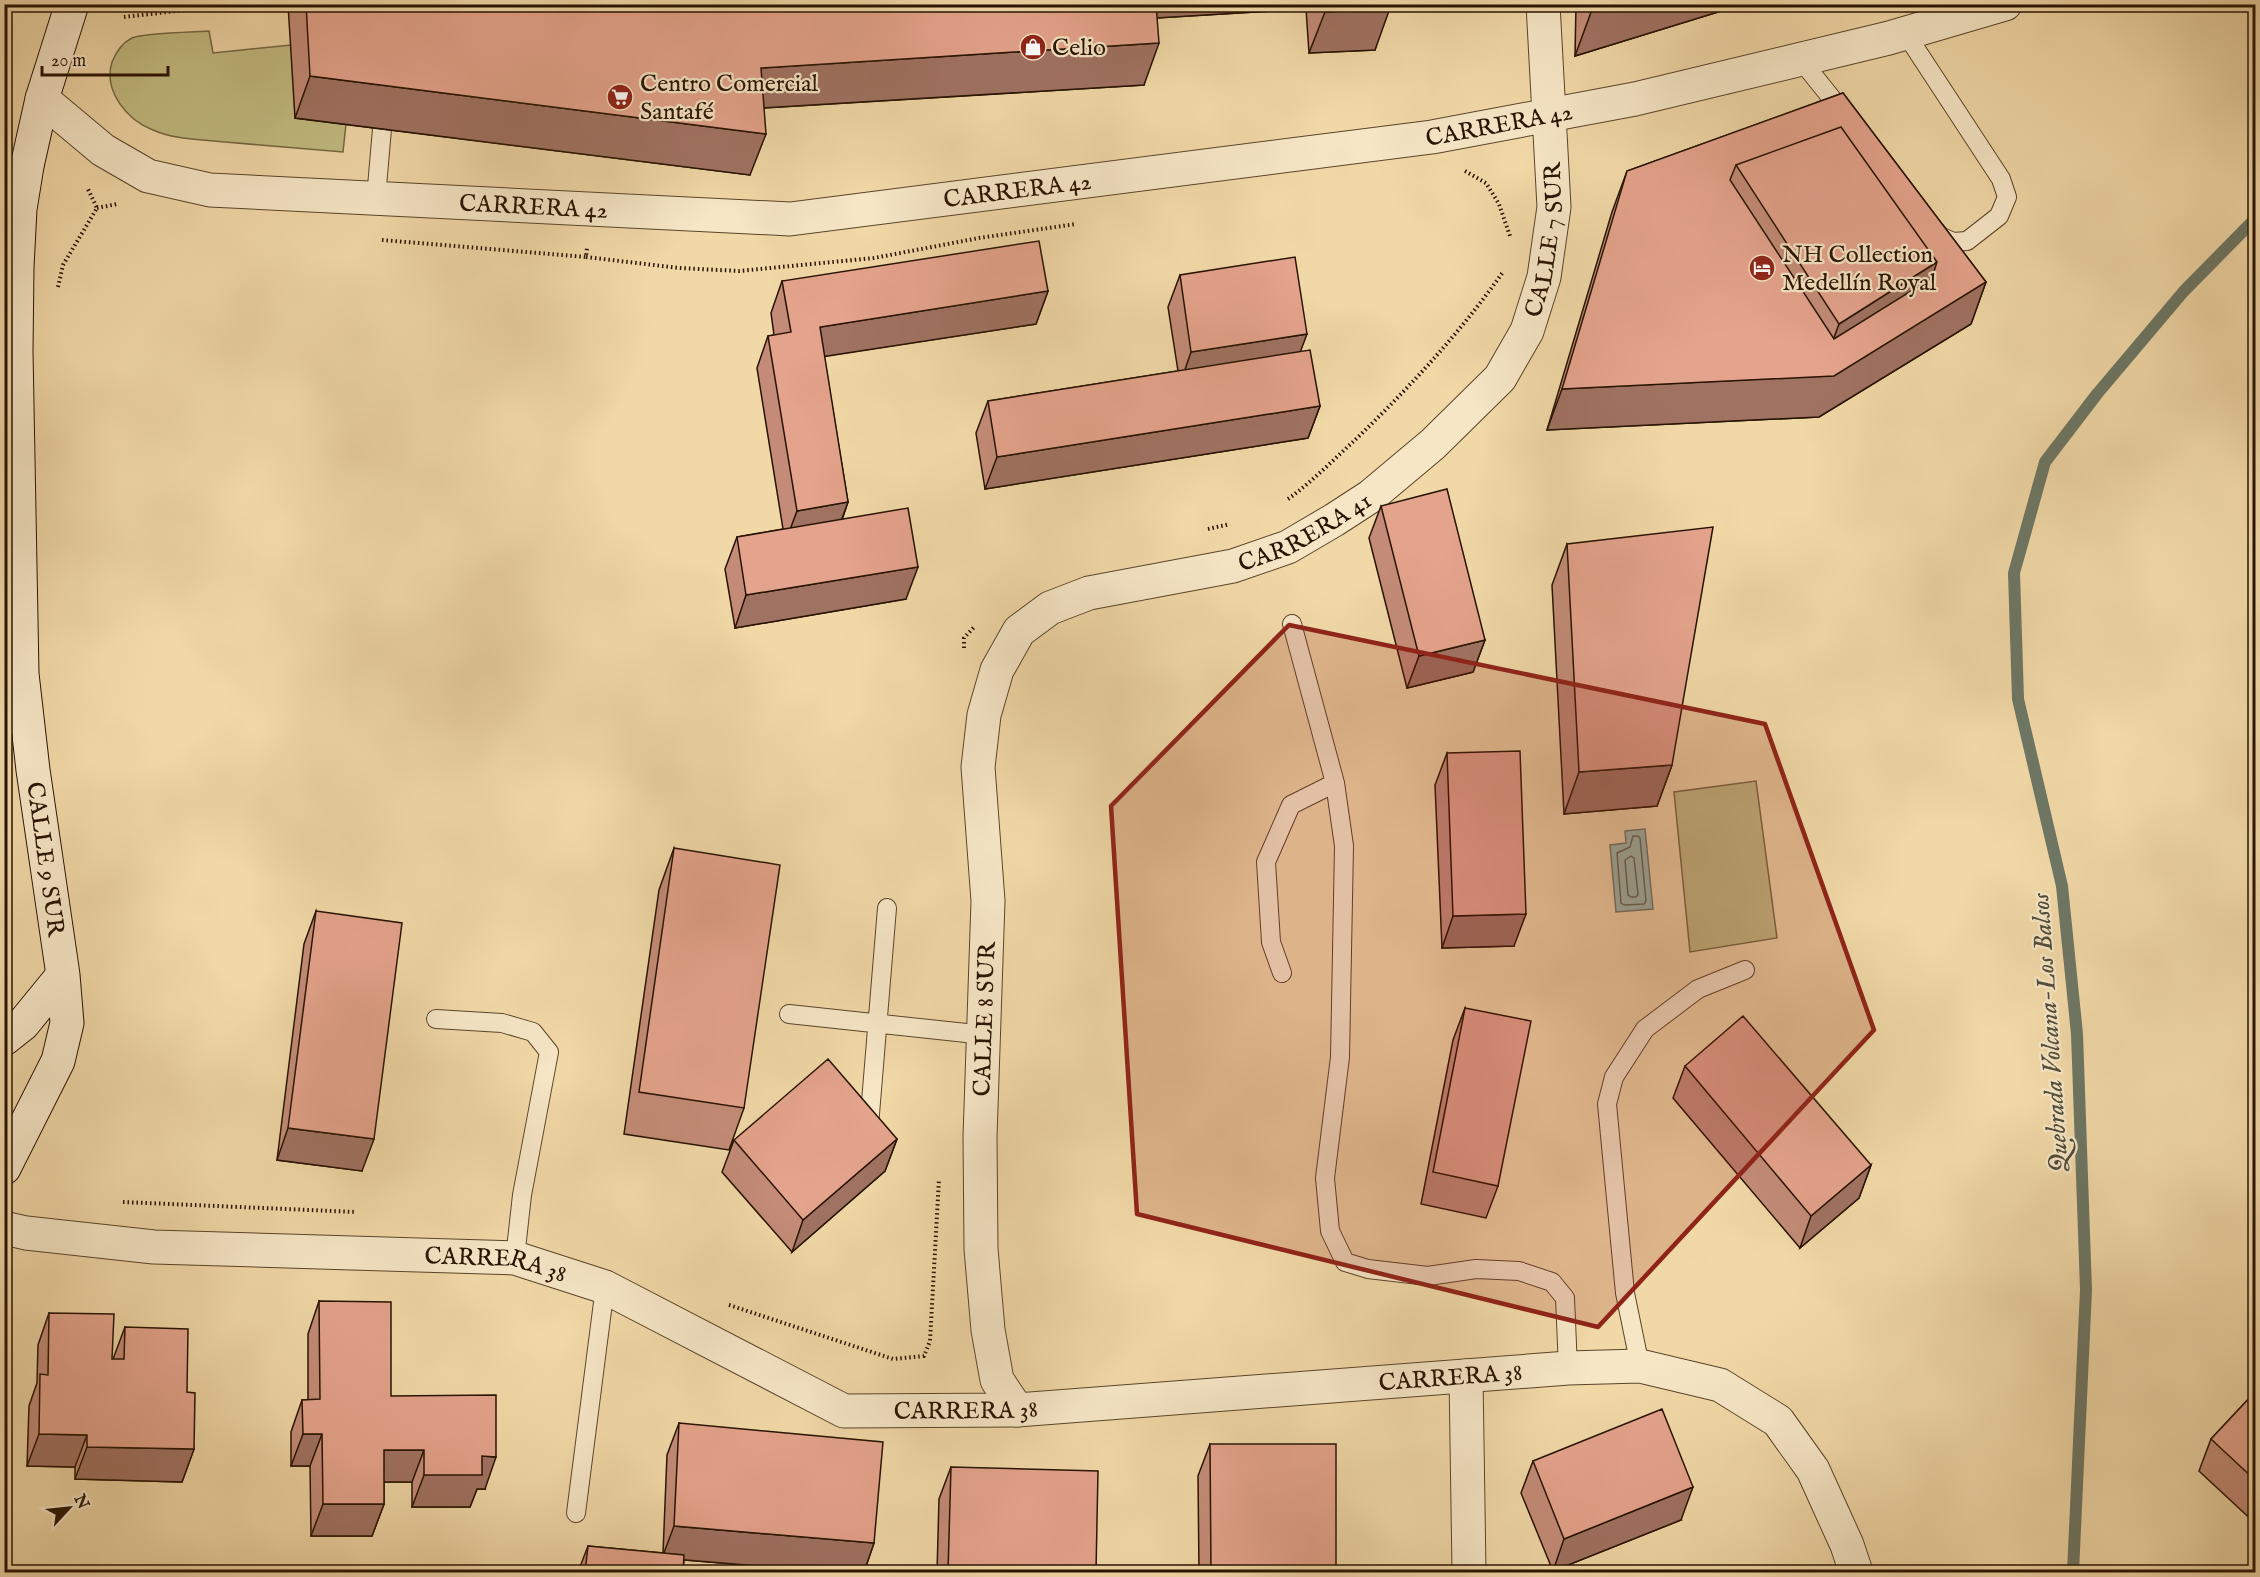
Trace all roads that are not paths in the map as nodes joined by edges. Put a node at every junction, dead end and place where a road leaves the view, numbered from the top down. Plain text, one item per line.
1 (72, 4) edge
2 (1543, 4) edge
3 (2005, 4) edge
4 (1906, 34) junction
5 (1800, 59) junction
6 (42, 99) junction
7 (1547, 117) junction
8 (382, 129) dead end
9 (1859, 134) edge
10 (376, 198) junction
11 (1926, 217) edge
12 (1527, 331) joint
13 (1292, 624) dead end
14 (1019, 631) joint
15 (1335, 783) junction
16 (887, 908) dead end
17 (1745, 970) dead end
18 (1282, 973) dead end
19 (63, 975) junction
20 (789, 1014) dead end
21 (436, 1019) dead end
22 (878, 1024) junction
23 (985, 1035) junction
24 (4, 1039) edge
25 (869, 1126) edge
26 (4, 1168) edge
27 (4, 1228) edge
28 (515, 1258) junction
29 (605, 1287) junction
30 (1640, 1366) junction
31 (1568, 1368) junction
32 (1466, 1376) junction
33 (1017, 1410) junction
34 (576, 1513) dead end
35 (1469, 1572) edge
36 (1856, 1572) edge

1 - 6 street, CALLE 9 SUR
2 - 7 street, CALLE 7 SUR
3 - 4 street, CARRERA 42
4 - 5 street, CARRERA 42
4 - 11 lane
5 - 7 street, CARRERA 42
5 - 9 lane
6 - 10 street, CARRERA 42
6 - 19 street, CALLE 9 SUR
7 - 10 street, CARRERA 42
7 - 12 street, CALLE 7 SUR
8 - 10 lane
12 - 14 street, CARRERA 41
13 - 15 lane
14 - 23 street, CALLE 8 SUR
15 - 18 lane
15 - 31 lane
16 - 22 lane
17 - 30 lane
19 - 24 street
19 - 26 street, CALLE 9 SUR
20 - 22 lane
21 - 28 lane
22 - 23 lane
22 - 25 lane
23 - 33 street, CALLE 8 SUR
27 - 28 street, CARRERA 38
28 - 29 street, CARRERA 38
29 - 33 street, CARRERA 38
29 - 34 lane
30 - 31 street, CARRERA 38
30 - 36 street, CARRERA 38
31 - 32 street, CARRERA 38
32 - 33 street, CARRERA 38
32 - 35 street

